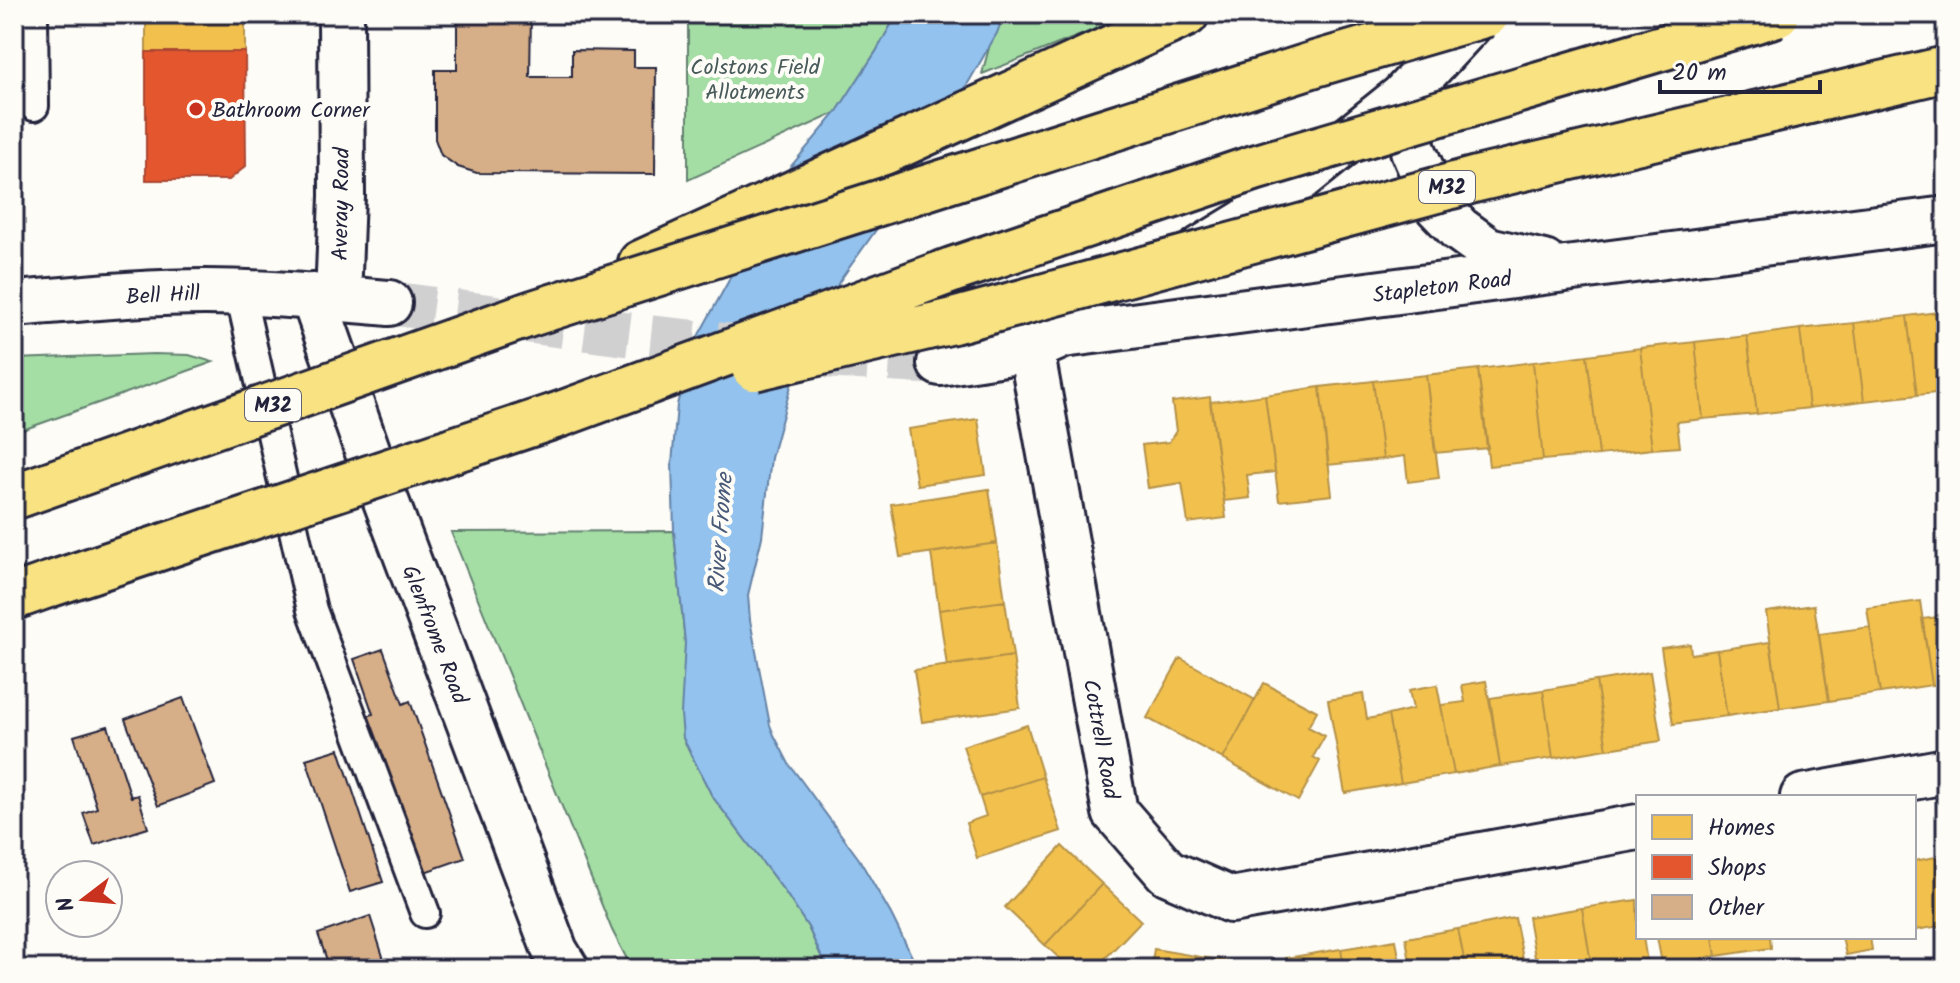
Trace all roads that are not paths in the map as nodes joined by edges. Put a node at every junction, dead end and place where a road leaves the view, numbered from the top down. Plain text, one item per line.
1 (33, 14) edge
2 (341, 14) edge
3 (1186, 14) edge
4 (1479, 14) edge
5 (1487, 14) edge
6 (1777, 14) edge
7 (1946, 69) edge
8 (1402, 97) junction
9 (34, 106) dead end
10 (1946, 219) edge
11 (1569, 270) junction
12 (240, 293) junction
13 (325, 297) junction
14 (389, 303) tunnel mouth
15 (14, 304) edge
16 (530, 314) junction
17 (1047, 342) junction
18 (940, 363) tunnel mouth
19 (561, 414) junction
20 (15, 497) edge
21 (31, 591) edge
22 (1946, 771) edge
23 (1814, 795) edge
24 (1636, 827) edge
25 (425, 913) dead end
26 (566, 969) edge

1 - 9 lane
2 - 13 street, Averay Road
3 - 16 highway, M32, bridge
4 - 8 street
5 - 16 highway, M32, bridge
6 - 19 highway, M32, bridge
7 - 19 highway, M32, bridge
8 - 11 street
8 - 17 street
10 - 11 street, Stapleton Road
11 - 17 street, Stapleton Road
12 - 13 street, Bell Hill
12 - 15 street, Bell Hill
12 - 25 lane
13 - 14 street
13 - 26 street, Glenfrome Road
16 - 20 highway, M32, bridge
17 - 18 street, Stapleton Road
17 - 24 street, Cottrell Road
19 - 21 highway, M32, bridge
22 - 23 street

